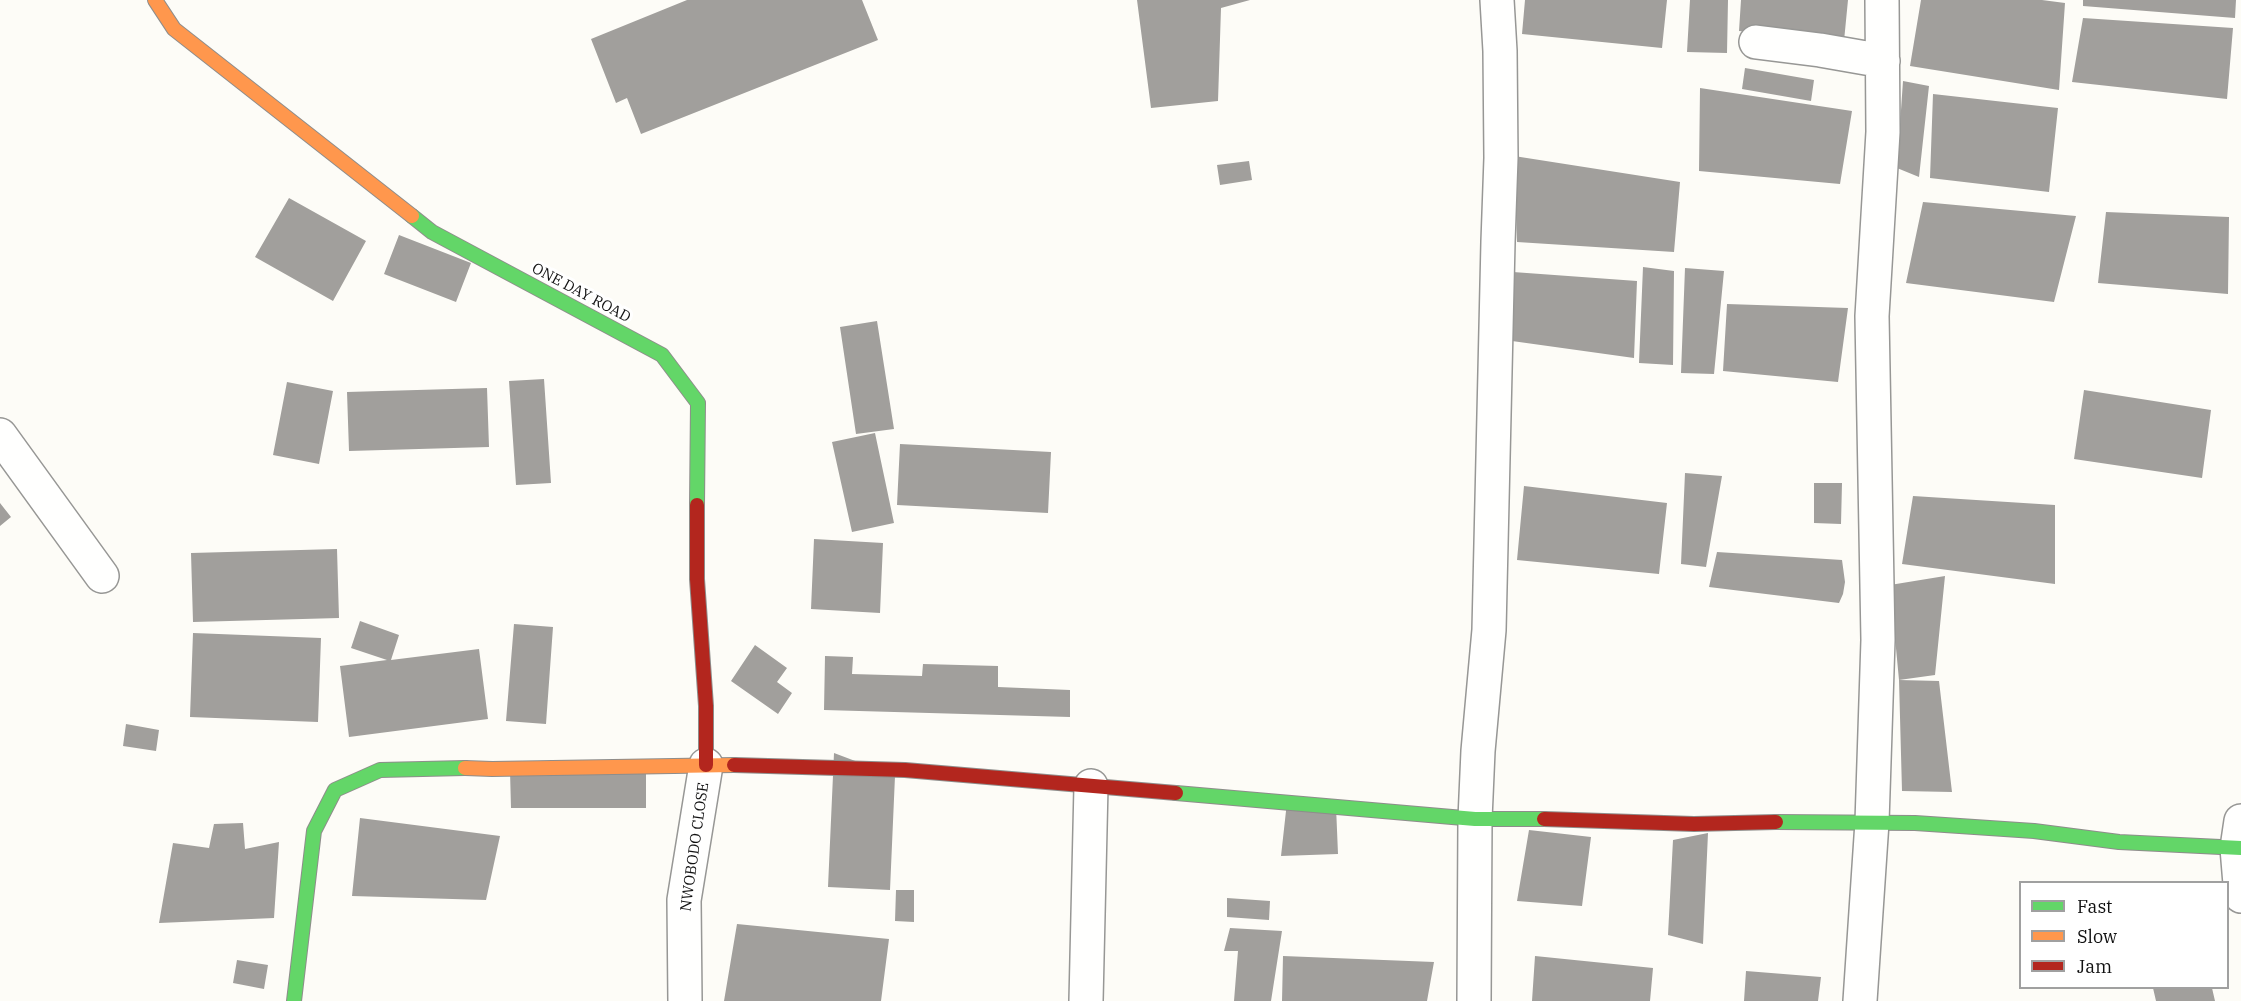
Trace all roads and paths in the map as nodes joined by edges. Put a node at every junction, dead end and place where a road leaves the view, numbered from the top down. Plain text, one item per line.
1 (155, 0) edge
2 (1497, 0) edge
3 (1882, 0) edge
4 (1756, 42) dead end
5 (1883, 61) junction
6 (0, 435) edge
7 (102, 576) dead end
8 (706, 765) junction
9 (1091, 786) junction
10 (1475, 819) junction
11 (1872, 822) junction
12 (2240, 839) edge
13 (2241, 896) edge
14 (294, 1001) edge
15 (685, 1001) edge
16 (1086, 1001) edge
17 (1474, 1001) edge
18 (1860, 1001) edge

1 - 8 street, ONE DAY ROAD
2 - 10 street
3 - 5 street
4 - 5 street
5 - 11 street
6 - 7 street
8 - 9 street
8 - 14 street
8 - 15 street, NWOBODO CLOSE
9 - 10 street
9 - 16 street
10 - 11 street
10 - 17 street
11 - 12 street
11 - 18 street
12 - 13 street

